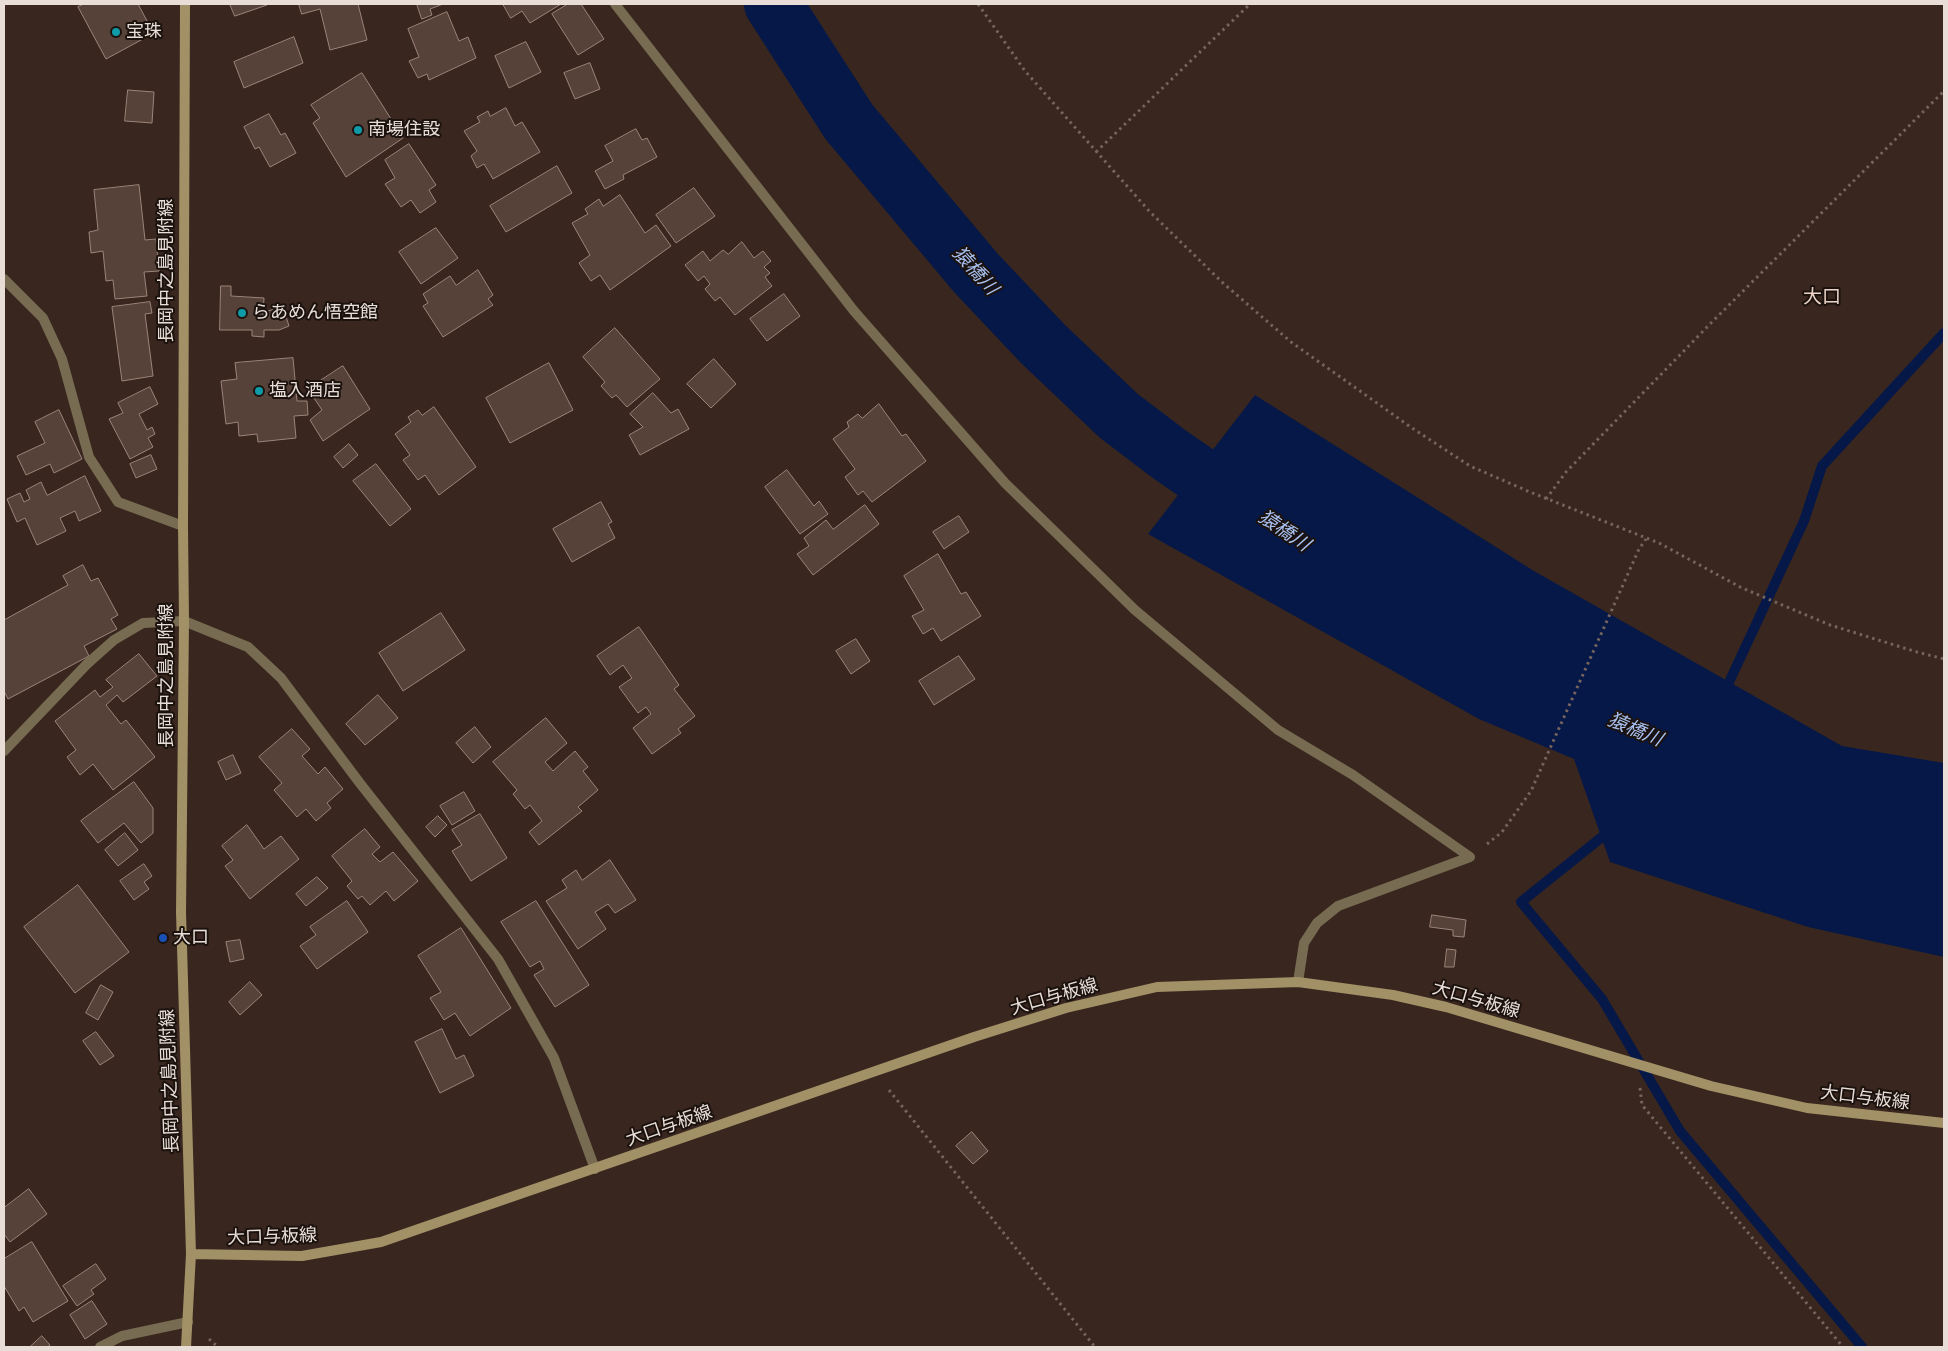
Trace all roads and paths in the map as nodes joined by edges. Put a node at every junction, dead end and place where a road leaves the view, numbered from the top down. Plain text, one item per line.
1 (185, 4) edge
2 (615, 4) edge
3 (978, 4) edge
4 (1250, 4) edge
5 (1944, 91) edge
6 (1096, 152) junction
7 (4, 278) edge
8 (1546, 499) junction
9 (183, 526) junction
10 (1646, 539) junction
11 (184, 621) junction
12 (1944, 659) edge
13 (4, 751) edge
14 (1470, 857) junction
15 (1298, 982) junction
16 (1638, 1065) junction
17 (875, 1072) junction
18 (1944, 1123) edge
19 (595, 1169) junction
20 (191, 1254) junction
21 (188, 1322) junction
22 (100, 1347) edge
23 (186, 1347) edge
24 (1095, 1347) edge
25 (1843, 1347) edge

1 - 9 main road, 長岡中之島見附線
2 - 14 street
3 - 6 path
4 - 6 path
5 - 8 path
6 - 8 path
7 - 9 street
8 - 10 path
9 - 11 main road, 長岡中之島見附線
10 - 12 path
10 - 14 path
11 - 13 street
11 - 19 street
11 - 20 main road, 長岡中之島見附線
14 - 15 street
15 - 16 main road, 大口与板線
15 - 17 main road, 大口与板線
16 - 18 main road, 大口与板線
16 - 25 path
17 - 19 main road, 大口与板線
17 - 24 path
19 - 20 main road, 大口与板線
20 - 21 main road, 長岡中之島見附線
21 - 22 street
21 - 23 main road, 長岡中之島見附線

